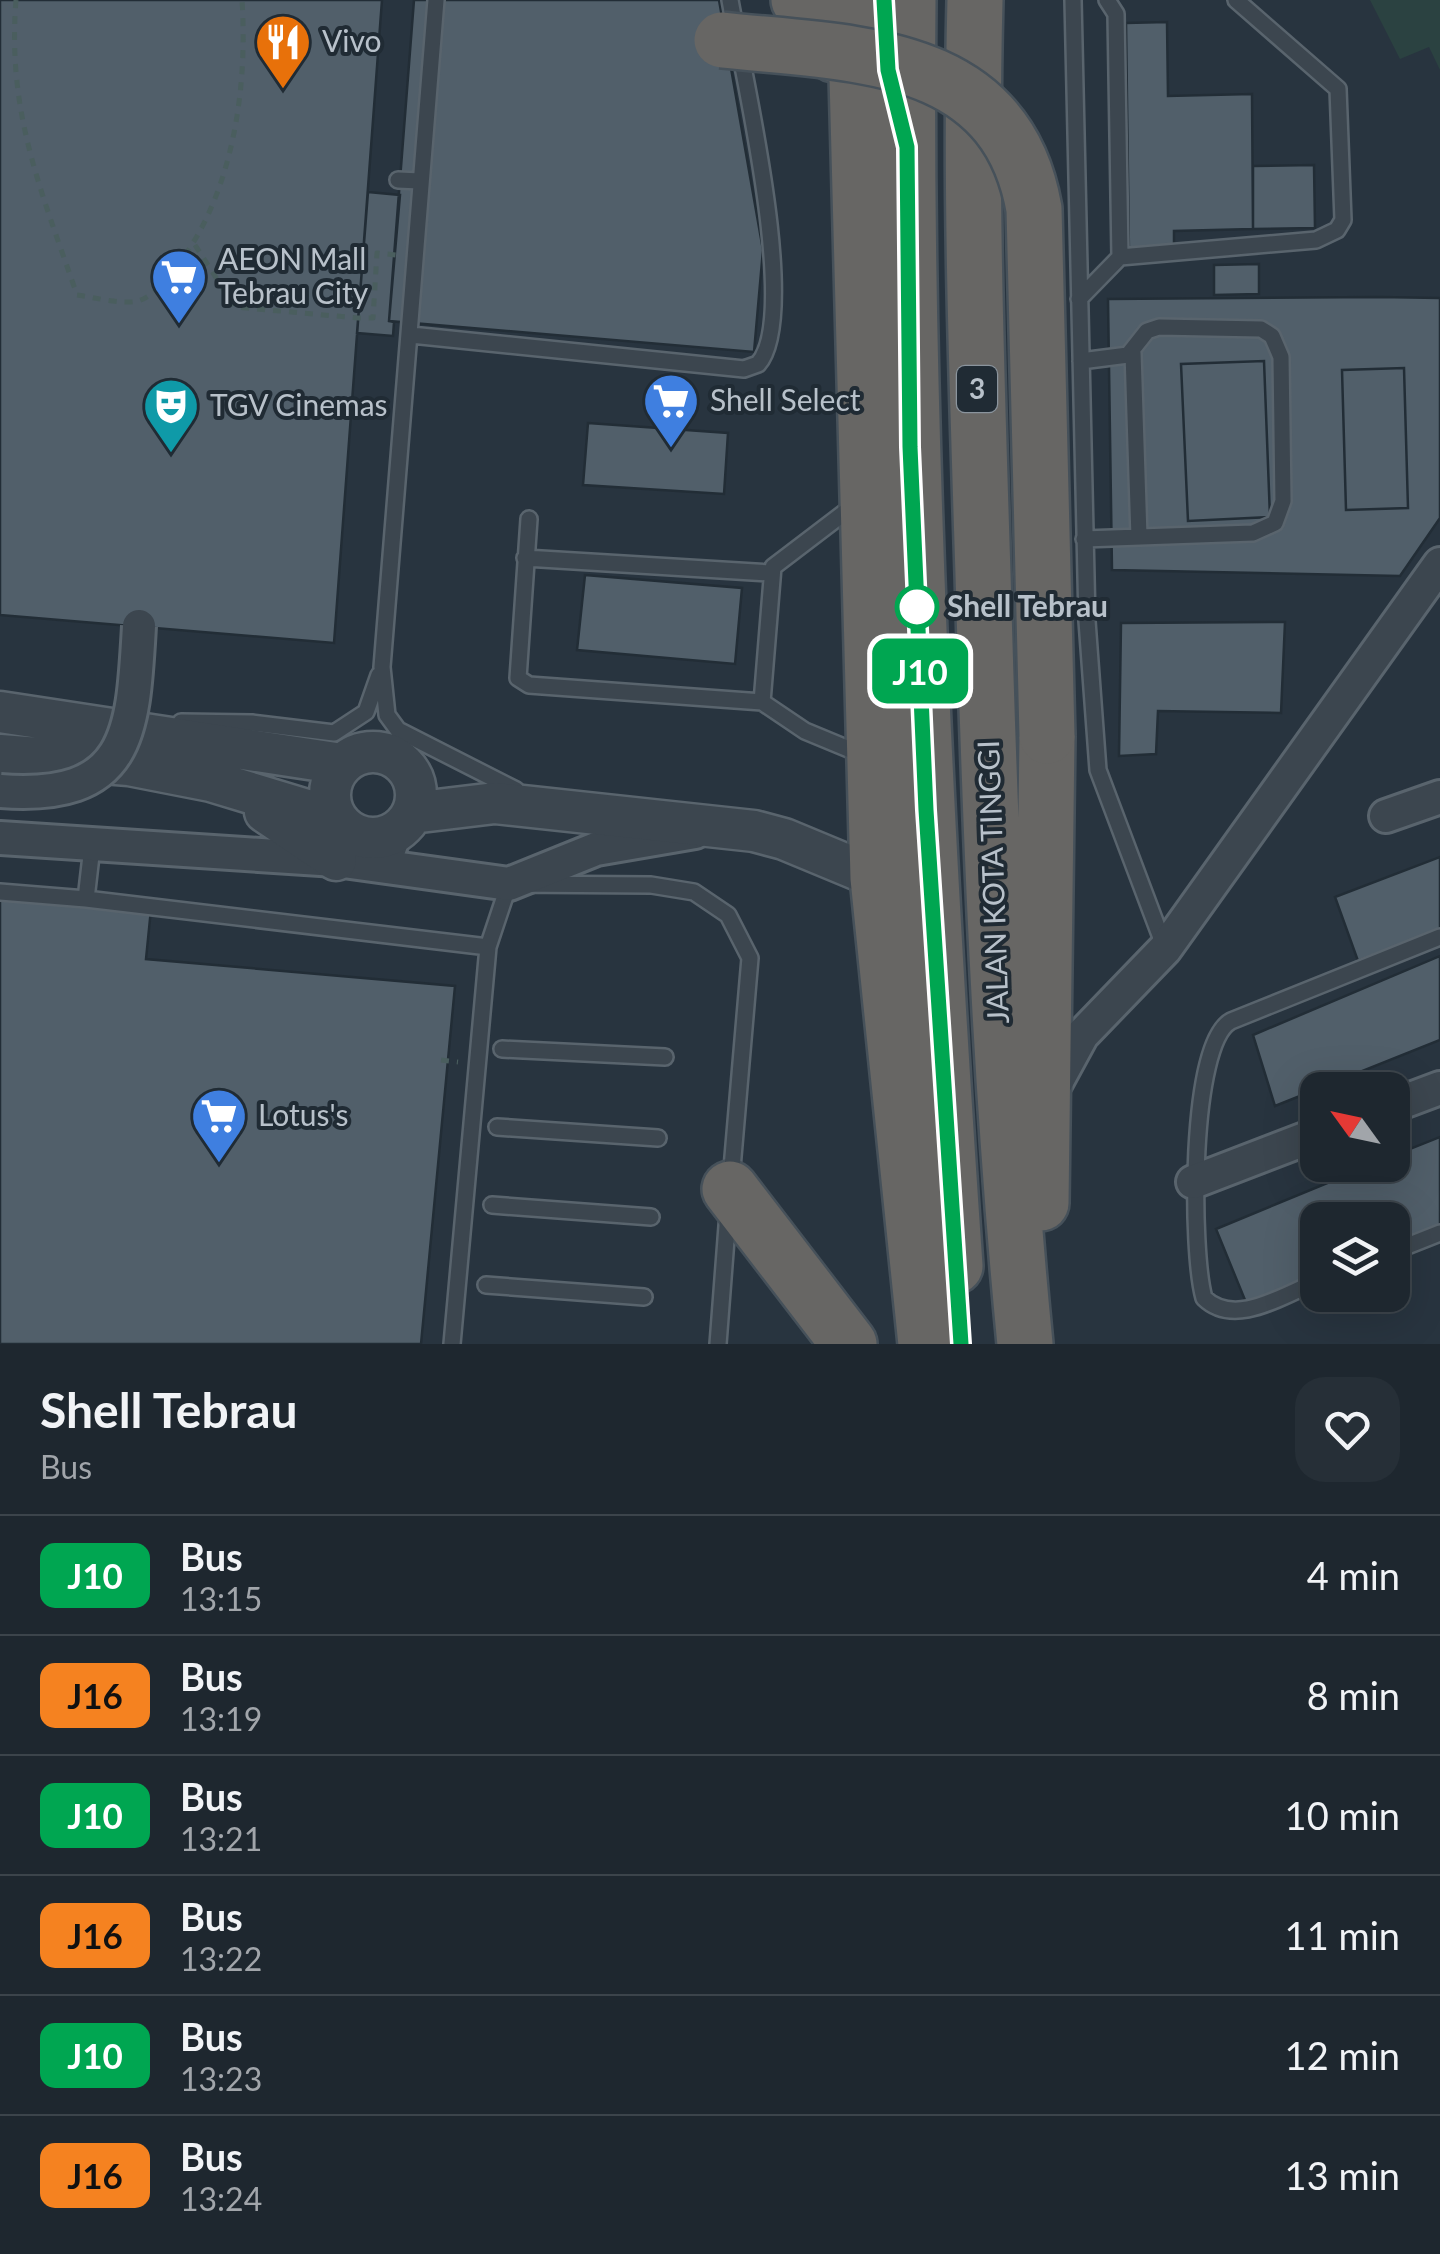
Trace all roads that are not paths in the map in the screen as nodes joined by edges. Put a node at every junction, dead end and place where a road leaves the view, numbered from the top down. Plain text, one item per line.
1 (436, 0) edge
2 (800, 0) edge
3 (838, 0) edge
4 (855, 0) edge
5 (884, 0) edge
6 (908, 0) edge
7 (975, 0) edge
8 (1073, 0) edge
9 (1108, 0) edge
10 (1236, 0) edge
11 (726, 20) edge
12 (845, 60) junction
13 (907, 147) junction
14 (398, 180) dead end
15 (420, 182) junction
16 (1120, 256) junction
17 (1079, 299) junction
18 (411, 335) junction
19 (1133, 353) junction
20 (1080, 362) junction
21 (867, 496) junction
22 (528, 519) dead end
23 (1139, 537) junction
24 (1084, 539) junction
25 (525, 558) junction
26 (1440, 564) edge
27 (770, 574) junction
28 (139, 626) dead end
29 (382, 667) junction
30 (762, 702) junction
31 (0, 712) edge
32 (110, 728) junction
33 (0, 755) edge
34 (876, 760) junction
35 (342, 764) junction
36 (0, 791) edge
37 (1440, 797) edge
38 (556, 808) junction
39 (1386, 816) dead end
40 (718, 828) junction
41 (0, 838) edge
42 (370, 838) junction
43 (92, 847) junction
44 (878, 878) junction
45 (509, 884) junction
46 (0, 892) edge
47 (86, 899) junction
48 (1440, 937) edge
49 (488, 946) junction
50 (1165, 949) junction
51 (502, 1050) dead end
52 (665, 1057) dead end
53 (1440, 1088) edge
54 (1410, 1099) edge
55 (1044, 1107) junction
56 (483, 1127) junction
57 (658, 1138) dead end
58 (1300, 1141) edge
59 (1193, 1182) junction
60 (730, 1189) junction
61 (478, 1205) junction
62 (650, 1217) dead end
63 (1440, 1234) edge
64 (1410, 1245) edge
65 (471, 1285) junction
66 (1300, 1289) edge
67 (644, 1297) dead end
68 (1025, 1341) edge
69 (452, 1344) edge
70 (718, 1344) edge
71 (849, 1344) edge
72 (926, 1344) edge
73 (962, 1344) edge

1 - 15 lane
2 - 12 highway
3 - 12 lane
4 - 12 highway
5 - 13 highway
6 - 13 highway, JALAN KOTA TINGGI
7 - 68 highway, JALAN KOTA TINGGI / 3
8 - 17 lane
9 - 16 lane
10 - 16 lane
11 - 12 highway, bridge
11 - 18 lane
12 - 21 highway
12 - 55 highway, bridge
13 - 73 highway, JALAN KOTA TINGGI
14 - 15 lane
15 - 18 lane
16 - 17 lane
17 - 20 lane
18 - 29 lane
19 - 20 lane
19 - 23 lane
19 - 23 lane
20 - 24 lane
21 - 27 lane
21 - 34 highway
22 - 25 lane
23 - 24 lane
24 - 50 lane
25 - 27 lane
25 - 30 lane
26 - 50 street
27 - 30 lane
28 - 36 street, bridge
29 - 32 lane
29 - 38 lane
30 - 34 lane
31 - 32 street
32 - 35 street
33 - 42 street
34 - 44 highway
35 - 42 street
35 - 42 street
37 - 39 street
38 - 40 street
38 - 42 street
40 - 44 street
40 - 45 street
41 - 43 street
42 - 43 street
42 - 45 street
43 - 47 lane
44 - 72 highway
45 - 49 lane
45 - 60 lane
46 - 47 lane
47 - 49 lane
48 - 59 lane
49 - 56 lane
50 - 55 street
51 - 52 lane
53 - 54 street
55 - 68 highway
56 - 57 lane
56 - 61 lane
58 - 59 street
59 - 66 lane
60 - 70 lane
60 - 71 highway
61 - 62 lane
61 - 65 lane
63 - 64 lane
65 - 67 lane
65 - 69 lane

